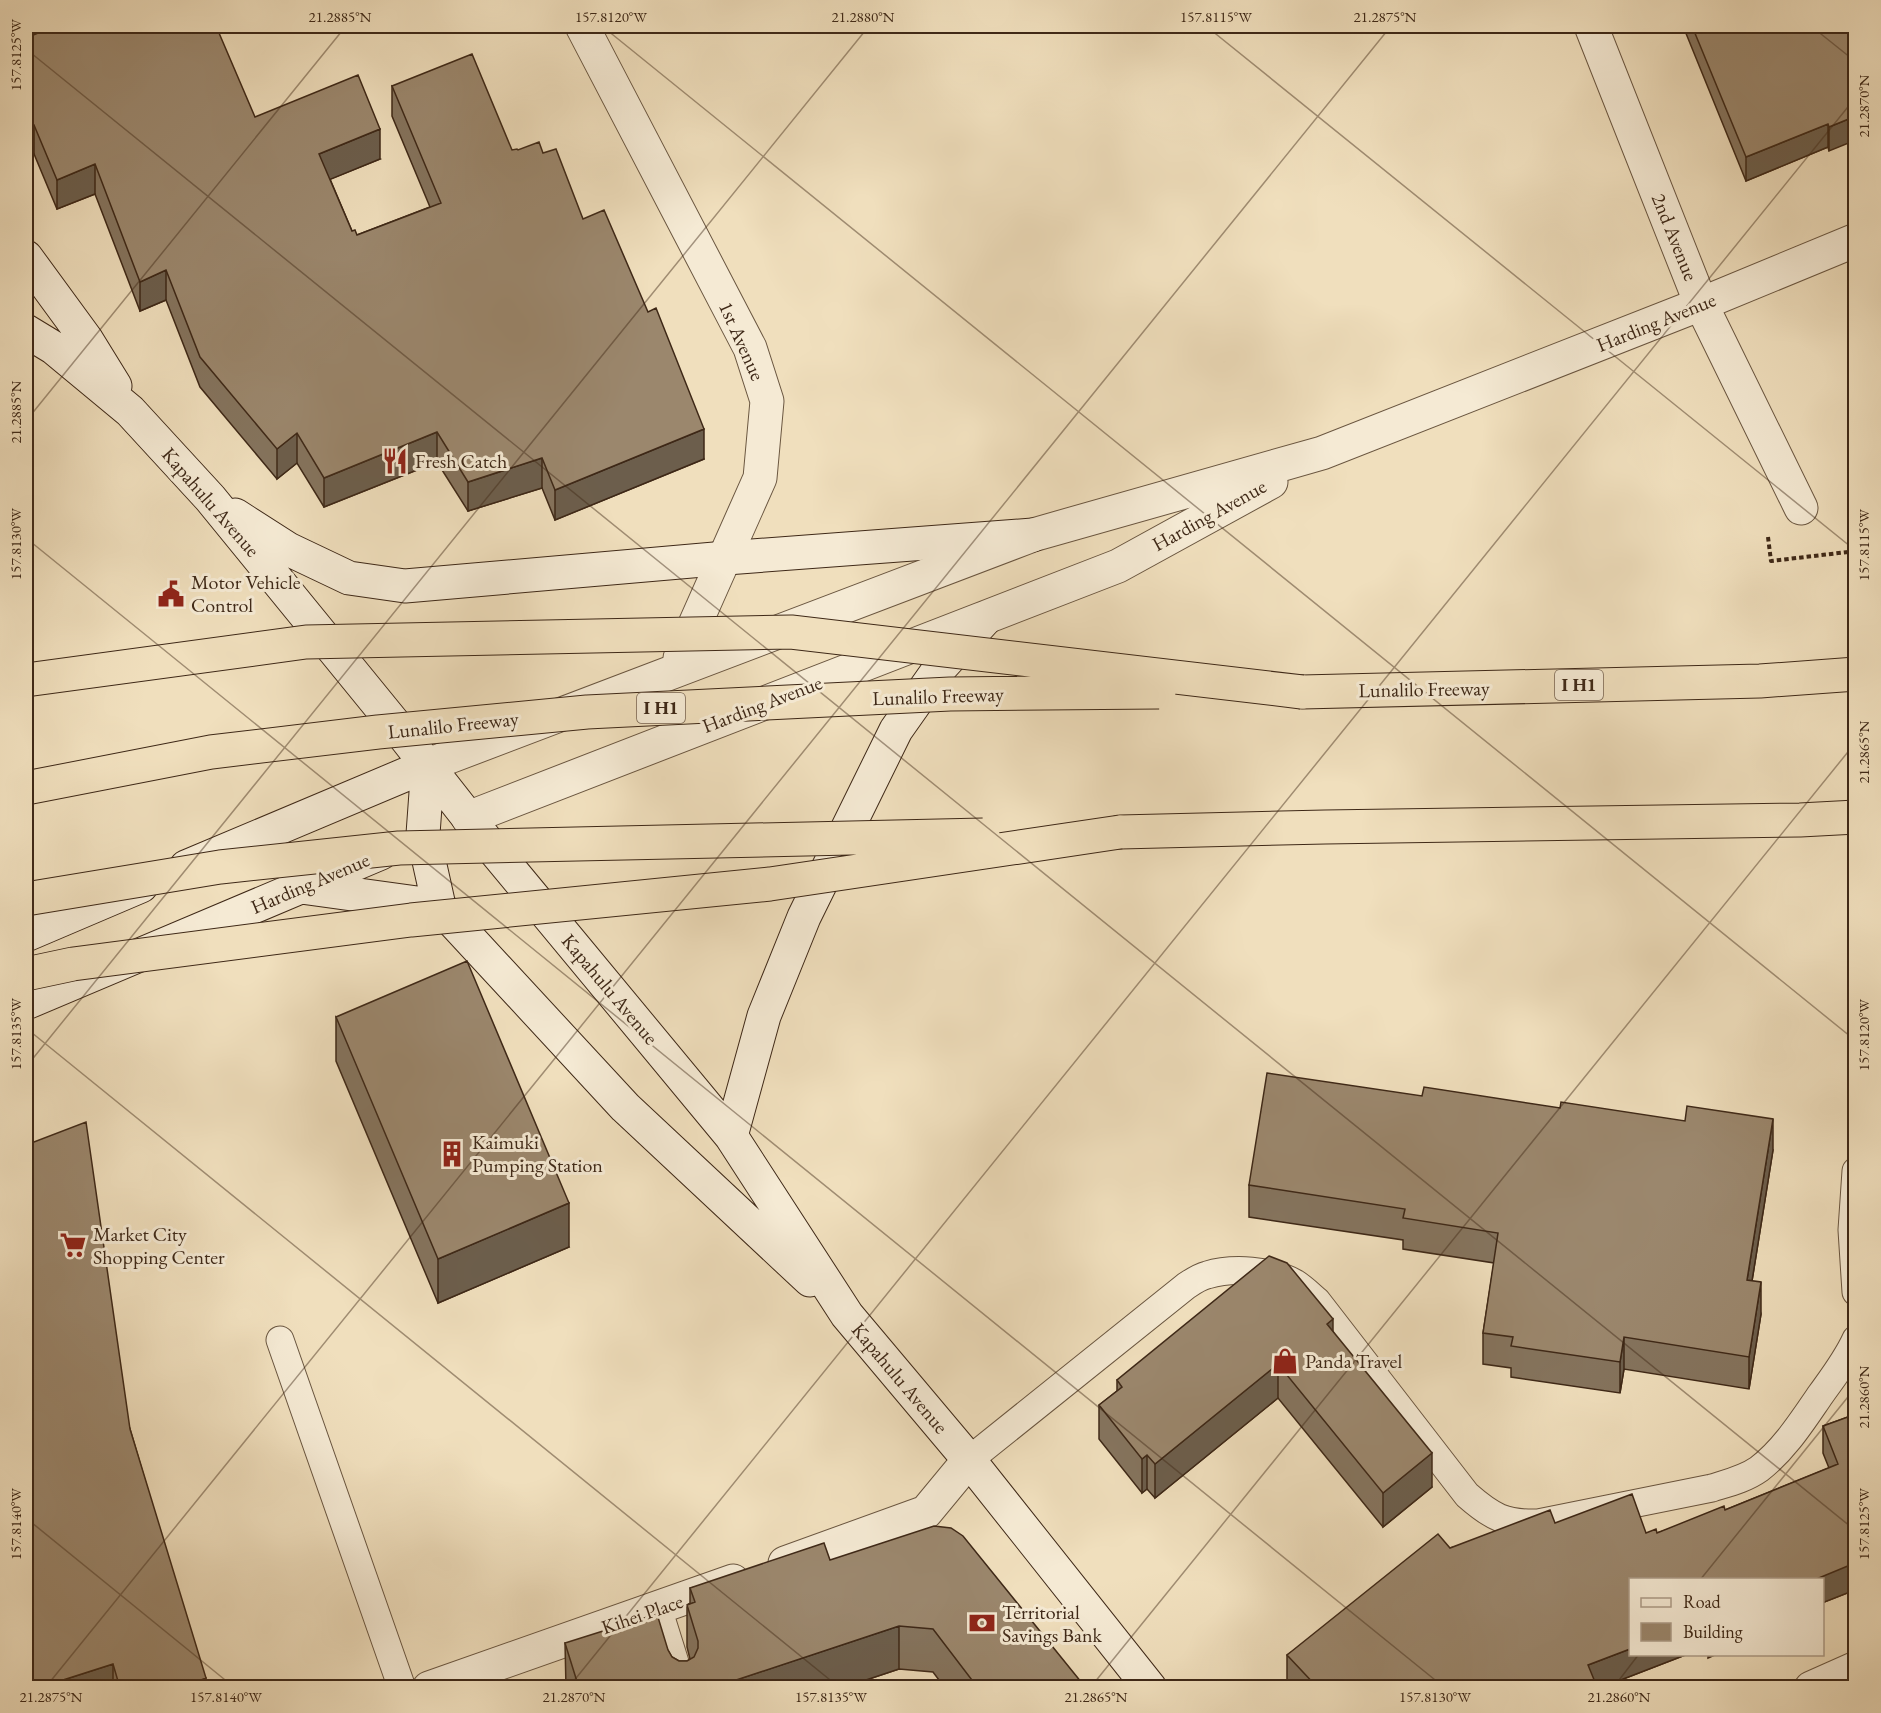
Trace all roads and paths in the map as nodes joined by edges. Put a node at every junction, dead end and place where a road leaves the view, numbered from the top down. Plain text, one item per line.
1 (582, 26) edge
2 (1591, 26) edge
3 (1856, 240) edge
4 (26, 257) edge
5 (1701, 304) junction
6 (26, 331) edge
7 (130, 411) junction
8 (1322, 453) junction
9 (210, 498) junction
10 (1801, 508) dead end
11 (1033, 535) junction
12 (726, 558) junction
13 (986, 618) junction
14 (675, 670) junction
15 (1856, 674) edge
16 (26, 680) edge
17 (1302, 692) junction
18 (428, 765) junction
19 (26, 788) edge
20 (1856, 817) edge
21 (468, 818) junction
22 (1120, 832) junction
23 (423, 834) junction
24 (302, 887) junction
25 (26, 899) edge
26 (439, 906) junction
27 (26, 935) edge
28 (26, 974) edge
29 (26, 1003) edge
30 (731, 1136) junction
31 (1856, 1171) edge
32 (1856, 1292) edge
33 (847, 1315) junction
34 (1856, 1339) edge
35 (280, 1340) dead end
36 (969, 1460) junction
37 (658, 1608) junction
38 (1856, 1668) edge
39 (402, 1688) edge
40 (429, 1688) edge
41 (683, 1688) edge
42 (1150, 1688) edge
43 (1811, 1688) edge

1 - 12 main road, 1st Avenue
2 - 5 main road, 2nd Avenue
3 - 5 main road, Harding Avenue
4 - 7 main road
5 - 8 main road, Harding Avenue
5 - 10 main road, 2nd Avenue
6 - 7 main road, Kapahulu Avenue
7 - 9 main road, Kapahulu Avenue
8 - 11 main road, Harding Avenue
8 - 13 main road, Harding Avenue
9 - 12 main road
9 - 18 main road, Kapahulu Avenue
11 - 12 main road
11 - 14 main road, Harding Avenue
12 - 14 main road, 1st Avenue
13 - 21 main road, Harding Avenue
13 - 30 main road
14 - 18 main road, Harding Avenue
15 - 17 highway, Lunalilo Freeway / I H1
16 - 17 highway, bridge
17 - 19 highway, Lunalilo Freeway / I H1, bridge
18 - 21 main road, Kapahulu Avenue
18 - 23 main road
18 - 27 main road, Harding Avenue
20 - 22 highway
21 - 23 main road, Harding Avenue
21 - 30 main road, Kapahulu Avenue
22 - 25 highway, bridge
22 - 28 highway, bridge
23 - 24 main road, Harding Avenue
23 - 26 main road
24 - 26 main road
24 - 29 main road, Harding Avenue
26 - 33 main road
30 - 33 main road, Kapahulu Avenue
31 - 32 lane
33 - 36 main road, Kapahulu Avenue
34 - 36 lane
35 - 39 lane
36 - 37 main road, Kihei Place
36 - 42 main road, Kapahulu Avenue
37 - 40 main road, Kihei Place
37 - 41 lane
38 - 43 main road

